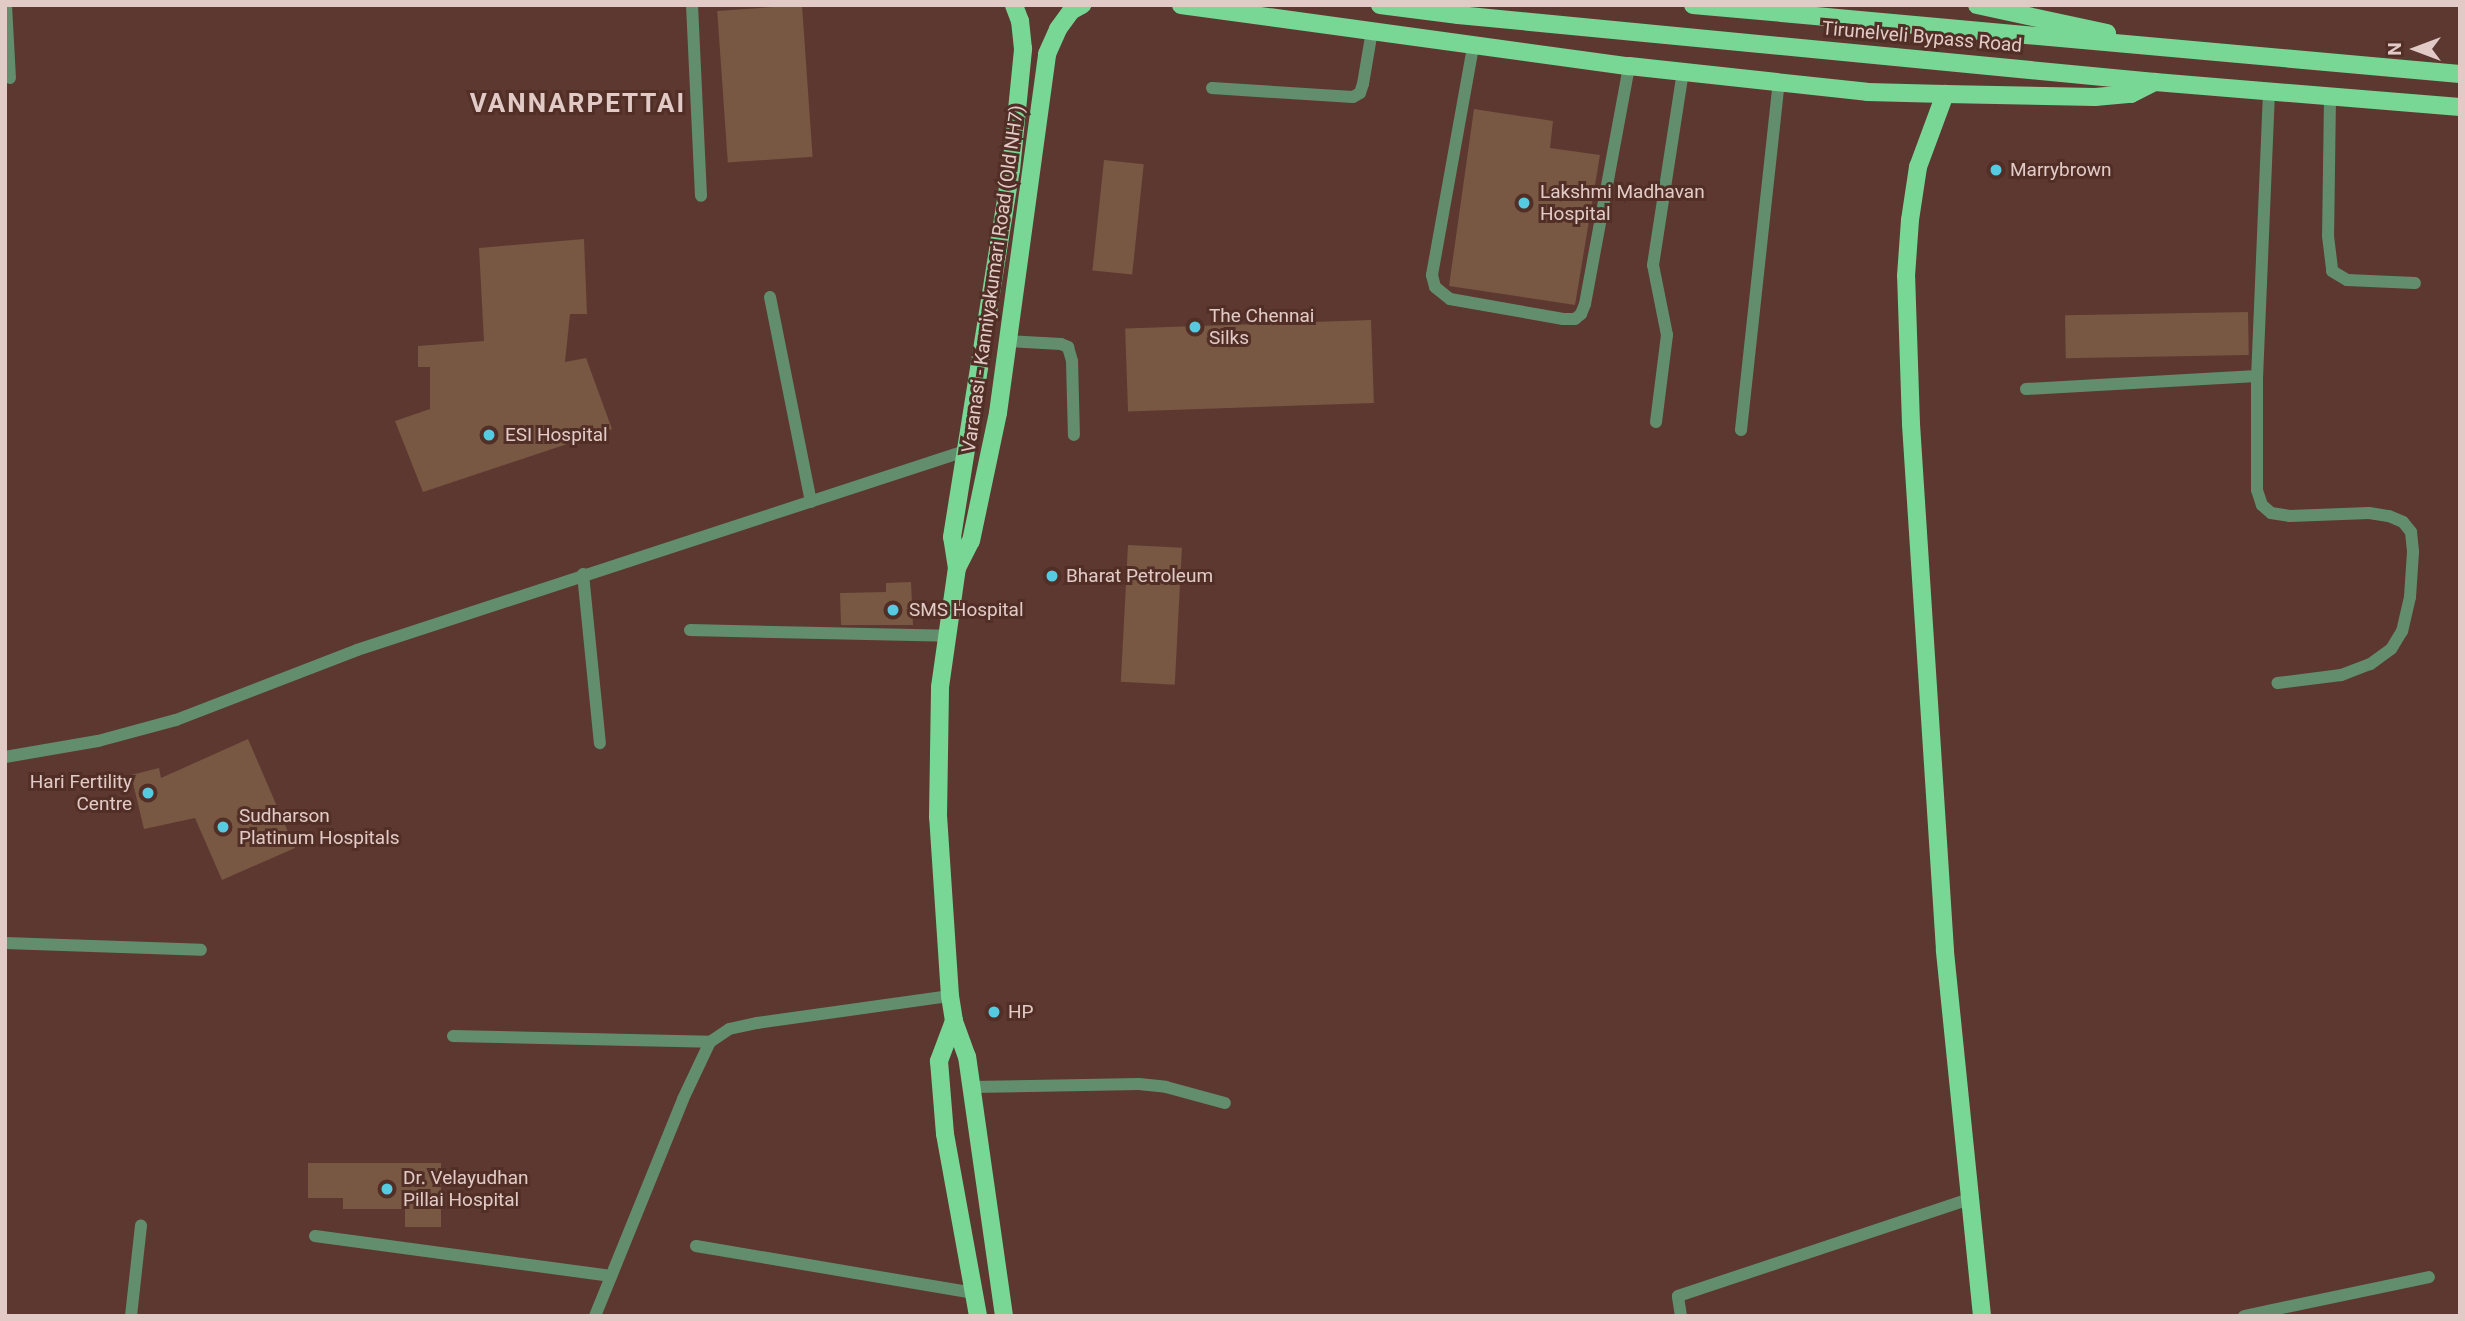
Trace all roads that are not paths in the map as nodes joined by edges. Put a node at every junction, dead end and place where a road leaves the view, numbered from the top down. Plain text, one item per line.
1 (6, 5) edge
2 (692, 5) edge
3 (1014, 5) edge
4 (1082, 5) edge
5 (1181, 5) edge
6 (1380, 5) edge
7 (1693, 5) edge
8 (1977, 5) edge
9 (1212, 7) edge
10 (1372, 31) junction
11 (1473, 47) junction
12 (2158, 47) junction
13 (1629, 66) junction
14 (1683, 72) junction
15 (2460, 74) edge
16 (10, 78) dead end
17 (2155, 82) junction
18 (1779, 83) junction
19 (1212, 88) dead end
20 (2269, 92) junction
21 (1945, 94) junction
22 (2330, 97) junction
23 (2460, 107) edge
24 (701, 196) dead end
25 (2415, 284) dead end
26 (770, 297) dead end
27 (1009, 341) junction
28 (2256, 376) junction
29 (2026, 389) dead end
30 (1656, 422) dead end
31 (1741, 430) dead end
32 (1074, 435) dead end
33 (968, 450) junction
34 (811, 502) junction
35 (957, 568) junction
36 (583, 574) junction
37 (690, 630) dead end
38 (948, 636) junction
39 (2278, 683) dead end
40 (600, 743) dead end
41 (5, 758) edge
42 (5, 943) edge
43 (201, 950) dead end
44 (950, 996) junction
45 (954, 1021) junction
46 (453, 1036) dead end
47 (710, 1042) junction
48 (971, 1087) junction
49 (1225, 1103) dead end
50 (1970, 1199) junction
51 (141, 1226) dead end
52 (315, 1236) dead end
53 (696, 1246) dead end
54 (611, 1276) junction
55 (2429, 1277) dead end
56 (974, 1293) junction
57 (131, 1316) edge
58 (595, 1316) edge
59 (978, 1316) edge
60 (1004, 1316) edge
61 (1681, 1316) edge
62 (1982, 1316) edge
63 (2244, 1316) edge

1 - 16 street
2 - 24 street
3 - 33 main road, Varanasi - Kanniyakumari Road (Old NH7)
4 - 27 main road, Varanasi - Kanniyakumari Road (Old NH7)
5 - 9 main road
6 - 17 main road, Tirunelveli Bypass Road
7 - 12 main road, Tirunelveli Bypass Road
8 - 12 main road
9 - 10 main road
10 - 11 main road
10 - 19 street
11 - 13 main road
11 - 13 street
12 - 15 main road, Tirunelveli Bypass Road
13 - 14 main road
14 - 18 main road
14 - 30 street
17 - 20 main road, Tirunelveli Bypass Road
17 - 21 main road
18 - 21 main road
18 - 31 street
20 - 22 main road, Tirunelveli Bypass Road
20 - 28 street
21 - 50 main road
22 - 23 main road, Tirunelveli Bypass Road
22 - 25 street
26 - 34 street
27 - 32 street
27 - 35 main road, Varanasi - Kanniyakumari Road (Old NH7)
28 - 29 street
28 - 39 street
33 - 34 street
33 - 35 main road, Varanasi - Kanniyakumari Road (Old NH7)
34 - 36 street
35 - 38 main road, Varanasi - Kanniyakumari Road (Old NH7)
36 - 40 street
36 - 41 street
37 - 38 street
38 - 44 main road, Varanasi - Kanniyakumari Road (Old NH7)
42 - 43 street
44 - 45 main road, Varanasi - Kanniyakumari Road (Old NH7)
44 - 47 street
45 - 48 main road, Varanasi - Kanniyakumari Road (Old NH7)
45 - 56 main road
46 - 47 street
47 - 54 street
48 - 49 street
48 - 60 main road, Varanasi - Kanniyakumari Road (Old NH7)
50 - 61 street
50 - 62 main road
51 - 57 street
52 - 54 street
53 - 56 street
54 - 58 street
55 - 63 street
56 - 59 main road

